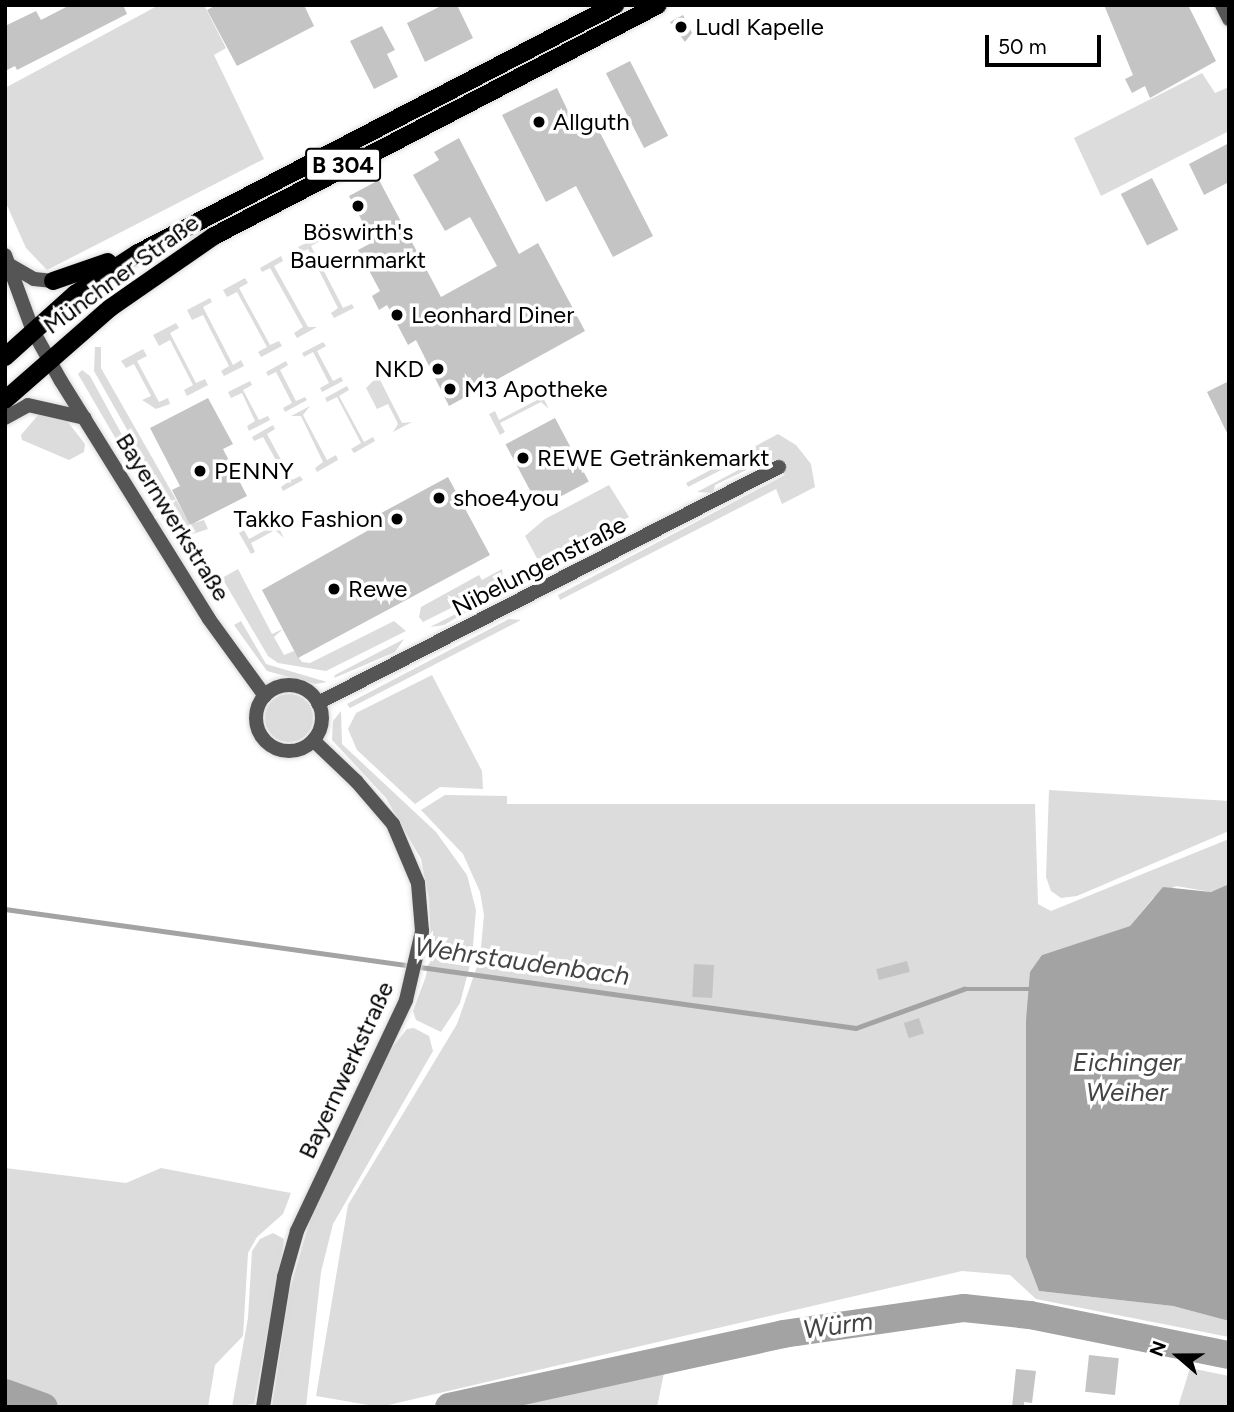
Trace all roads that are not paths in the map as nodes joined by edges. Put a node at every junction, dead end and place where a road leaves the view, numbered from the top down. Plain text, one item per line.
1 (615, 5) edge
2 (658, 5) edge
3 (1222, 5) edge
4 (1229, 19) edge
5 (575, 26) junction
6 (583, 43) junction
7 (292, 170) junction
8 (301, 187) junction
9 (138, 253) junction
10 (7, 260) edge
11 (53, 281) joint
12 (33, 331) junction
13 (5, 357) edge
14 (48, 358) junction
15 (5, 400) edge
16 (5, 418) edge
17 (85, 418) junction
18 (779, 467) dead end
19 (265, 696) junction
20 (318, 703) junction
21 (313, 740) junction
22 (263, 1406) edge

1 - 5 main road, Münchner Straße / B 304
2 - 6 main road, Münchner Straße / B 304
3 - 4 street
5 - 6 main road
5 - 7 main road, Münchner Straße / B 304
6 - 8 main road, Münchner Straße / B 304
7 - 8 main road
7 - 9 main road, Münchner Straße / B 304
8 - 14 main road, Münchner Straße / B 304
9 - 11 main road
9 - 12 main road, Münchner Straße / B 304
10 - 11 street
10 - 12 street
12 - 13 main road, B 304
12 - 14 street, Münchner Straße
14 - 15 main road, B 304
14 - 17 street, Bayernwerkstraße
16 - 17 street
17 - 19 street, Bayernwerkstraße
18 - 20 street, Nibelungenstraße
19 - 20 street
19 - 21 street
20 - 21 street
21 - 22 street, Bayernwerkstraße

